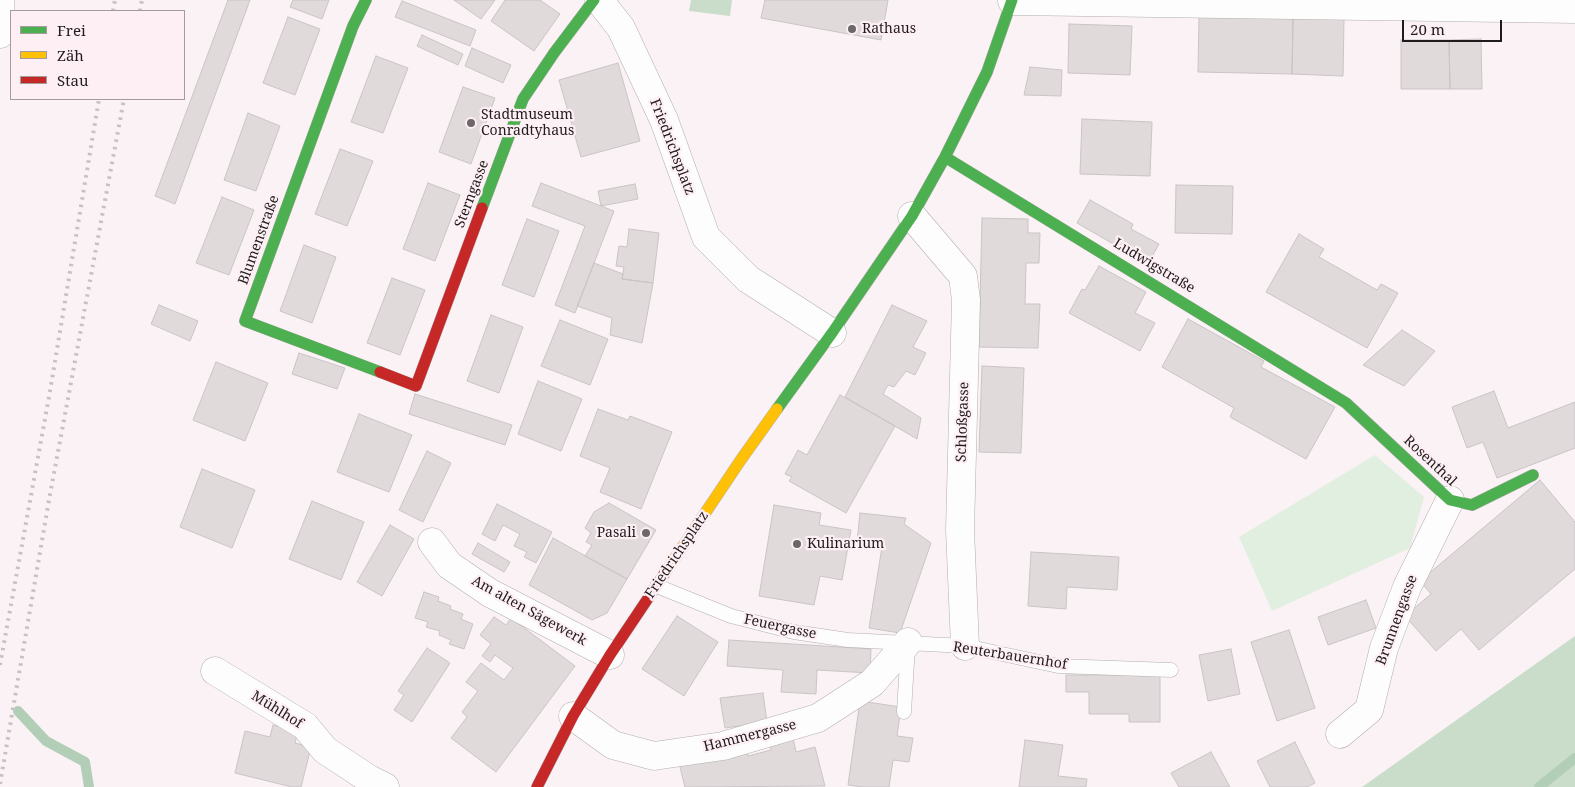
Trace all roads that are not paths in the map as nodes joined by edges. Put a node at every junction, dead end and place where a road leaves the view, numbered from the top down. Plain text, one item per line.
1 (0, 0) edge
2 (366, 0) edge
3 (594, 0) edge
4 (599, 0) edge
5 (1012, 1) edge
6 (1575, 9) edge
7 (0, 34) edge
8 (945, 157) junction
9 (912, 216) junction
10 (832, 332) junction
11 (416, 386) joint
12 (1346, 404) joint
13 (1532, 475) dead end
14 (1450, 500) junction
15 (432, 542) dead end
16 (657, 586) junction
17 (908, 642) junction
18 (965, 646) junction
19 (610, 655) junction
20 (1171, 670) dead end
21 (214, 671) dead end
22 (904, 712) dead end
23 (573, 716) junction
24 (1340, 734) dead end
25 (385, 787) edge
26 (537, 787) edge

1 - 7 street
2 - 11 street, Blumenstraße
3 - 11 street, Sterngasse
4 - 10 street, Friedrichsplatz
5 - 6 street
5 - 8 street, Friedrichsplatz
8 - 9 street, Friedrichsplatz
8 - 12 street, Ludwigstraße
9 - 10 street, Friedrichsplatz
9 - 18 street, Schloßgasse
10 - 16 street, Friedrichsplatz
12 - 14 street, Rosenthal
13 - 14 street, Rosenthal
14 - 24 street, Brunnengasse
15 - 19 street, Am alten Sägewerk
16 - 17 lane, Feuergasse
16 - 19 street, Friedrichsplatz
17 - 18 lane, Reuterbauernhof
17 - 22 lane
17 - 23 street, Hammergasse
18 - 20 lane, Reuterbauernhof
19 - 23 street, Friedrichsplatz
21 - 25 street, Mühlhof
23 - 26 street, Friedrichsplatz

